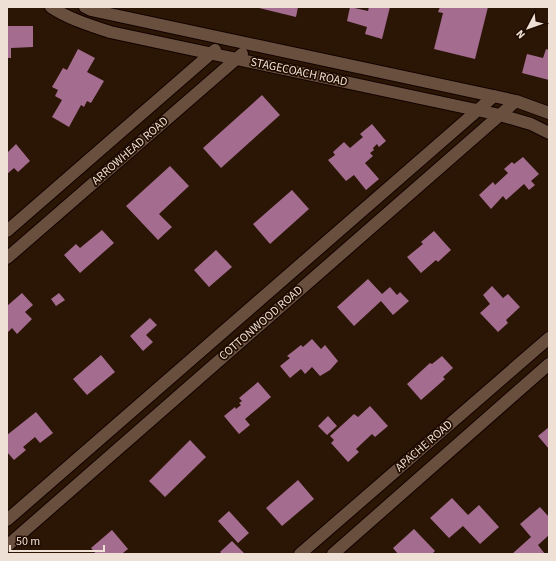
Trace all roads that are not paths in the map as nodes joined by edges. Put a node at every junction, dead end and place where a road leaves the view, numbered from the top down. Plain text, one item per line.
1 (51, 7) edge
2 (85, 7) edge
3 (228, 38) junction
4 (253, 44) junction
5 (211, 53) junction
6 (237, 58) junction
7 (494, 96) junction
8 (516, 101) junction
9 (478, 110) junction
10 (549, 113) edge
11 (500, 115) junction
12 (549, 133) edge
13 (7, 231) edge
14 (7, 258) edge
15 (549, 338) edge
16 (549, 364) edge
17 (7, 520) edge
18 (7, 546) edge
19 (300, 554) edge
20 (332, 554) edge

1 - 5 street, STAGECOACH ROAD
2 - 3 street, STAGECOACH ROAD
3 - 4 street, STAGECOACH ROAD
3 - 5 street, ARROWHEAD ROAD
4 - 6 street, ARROWHEAD ROAD
4 - 7 street, STAGECOACH ROAD
5 - 6 street, STAGECOACH ROAD
5 - 13 street, ARROWHEAD ROAD
6 - 9 street, STAGECOACH ROAD
6 - 14 street, ARROWHEAD ROAD
7 - 8 street, STAGECOACH ROAD
7 - 9 street, COTTONWOOD ROAD
8 - 10 street, STAGECOACH ROAD
8 - 11 street, COTTONWOOD ROAD
9 - 11 street, STAGECOACH ROAD
9 - 17 street, COTTONWOOD ROAD
11 - 12 street, STAGECOACH ROAD
11 - 18 street, COTTONWOOD ROAD
15 - 19 street, APACHE ROAD
16 - 20 street, APACHE ROAD

